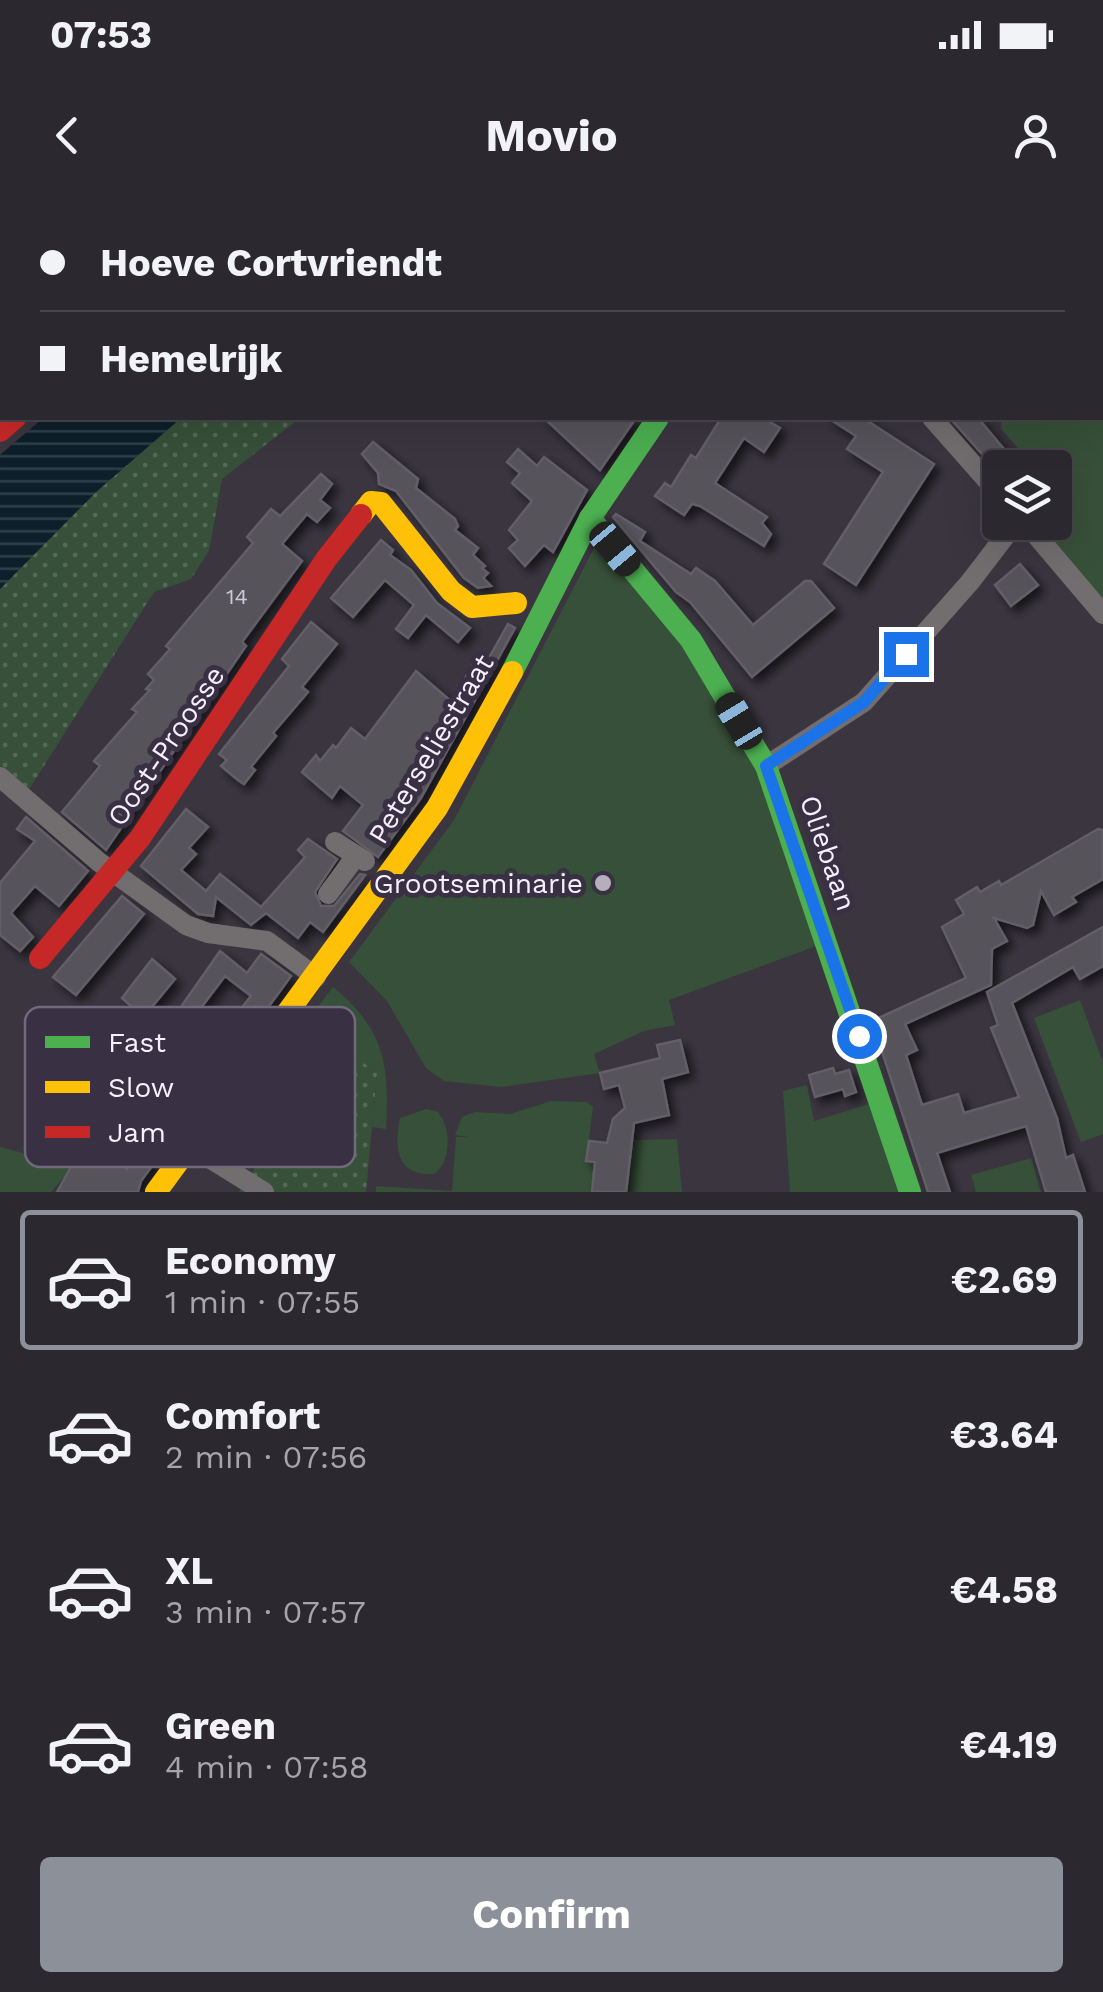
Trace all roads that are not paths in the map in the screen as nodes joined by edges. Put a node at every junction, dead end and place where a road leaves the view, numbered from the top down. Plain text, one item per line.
1 (657, 420) edge
2 (934, 420) edge
3 (982, 474) edge
4 (590, 518) junction
5 (1001, 540) edge
6 (1039, 540) edge
7 (516, 603) dead end
8 (1103, 614) edge
9 (766, 766) junction
10 (0, 777) edge
11 (335, 842) dead end
12 (371, 866) junction
13 (116, 871) junction
14 (328, 894) dead end
15 (40, 958) dead end
16 (316, 977) junction
17 (294, 1007) edge
18 (174, 1167) edge
19 (224, 1167) edge
20 (156, 1192) edge
21 (264, 1192) edge
22 (910, 1192) edge

1 - 4 street, Peterseliestraat
2 - 3 street
4 - 9 street, Oliebaan
4 - 12 street, Peterseliestraat
5 - 9 street
6 - 8 street
7 - 13 street, Oost-Proosse
9 - 22 street, Oliebaan
10 - 13 street
11 - 12 street
12 - 14 street
12 - 16 street, Peterseliestraat
13 - 15 street, Oost-Proosse
13 - 16 street
16 - 17 street, Peterseliestraat
18 - 20 street, Peterseliestraat
19 - 21 street

